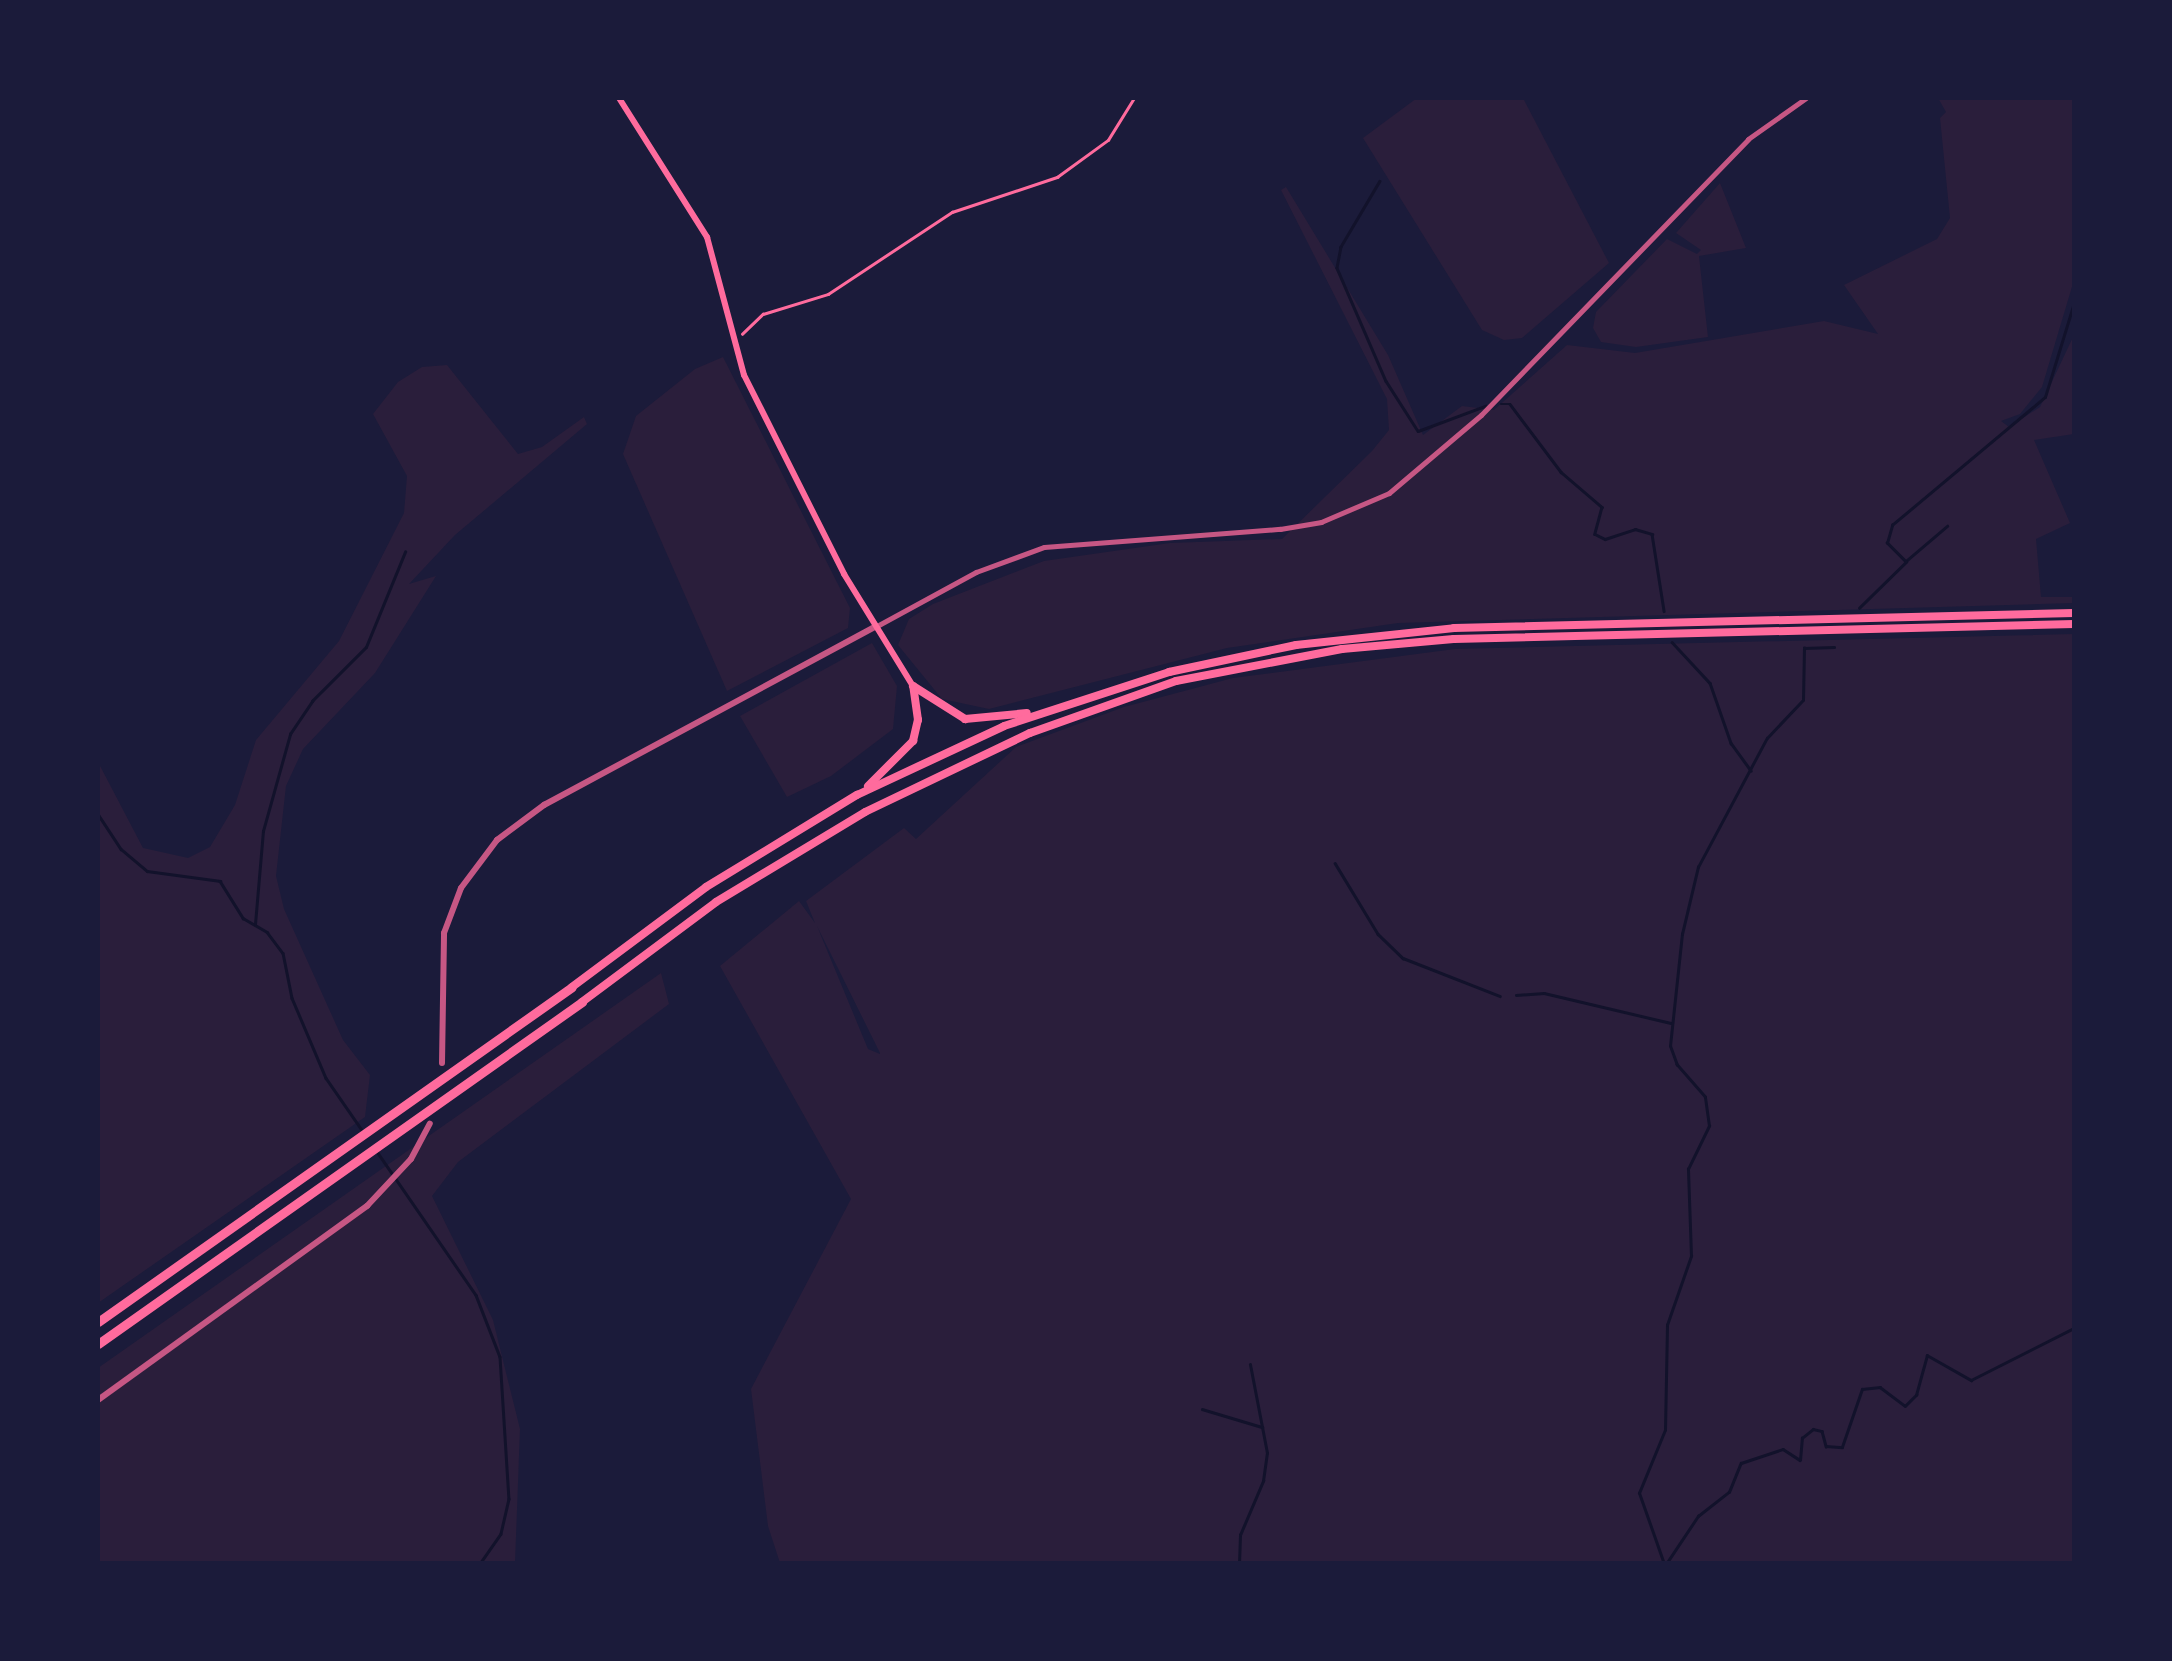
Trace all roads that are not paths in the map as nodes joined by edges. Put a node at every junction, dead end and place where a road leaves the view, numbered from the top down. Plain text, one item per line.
1 (619, 98) edge
2 (1806, 98) edge
3 (2074, 614) edge
4 (2074, 624) edge
5 (875, 627) junction
6 (913, 686) junction
7 (1057, 706) junction
8 (857, 795) junction
9 (572, 987) joint
10 (582, 1002) joint
11 (442, 1063) dead end
12 (430, 1124) dead end
13 (98, 1322) edge
14 (98, 1344) edge
15 (98, 1400) edge

1 - 5 main road
2 - 5 street
3 - 7 highway
4 - 10 highway
5 - 6 main road
5 - 11 street
6 - 7 highway
6 - 8 highway
7 - 8 highway
8 - 9 highway
9 - 13 highway
10 - 14 highway
12 - 15 street

